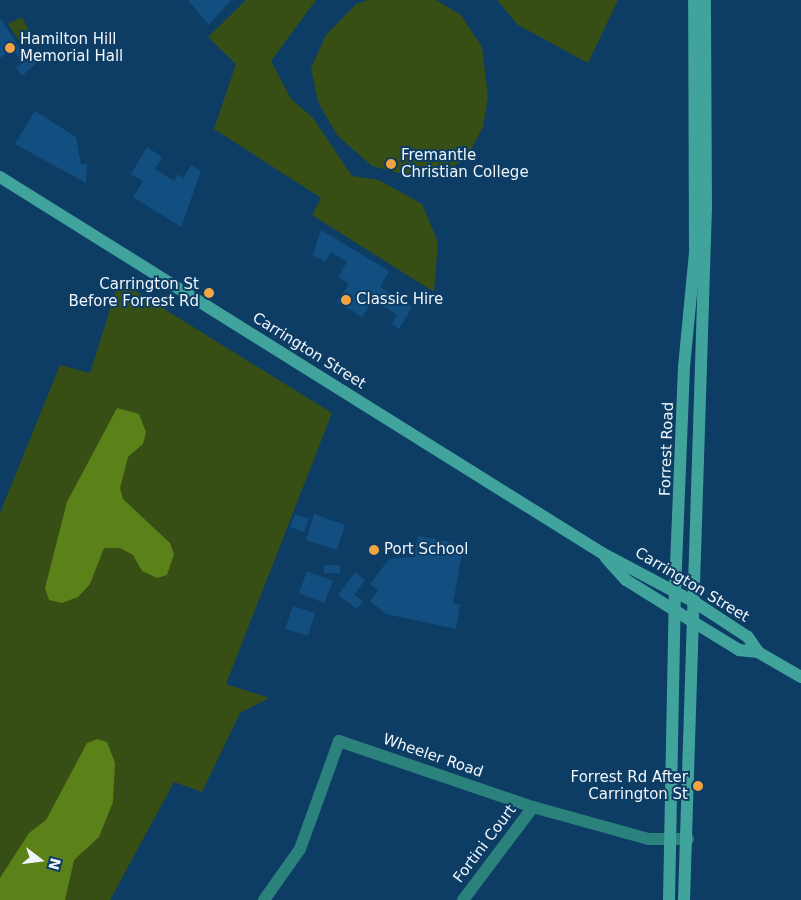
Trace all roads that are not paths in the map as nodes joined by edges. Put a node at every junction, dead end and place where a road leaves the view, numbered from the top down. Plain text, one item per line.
1 (694, 0) edge
2 (704, 0) edge
3 (0, 177) edge
4 (602, 553) junction
5 (675, 591) junction
6 (696, 603) junction
7 (675, 610) junction
8 (695, 624) junction
9 (758, 652) junction
10 (801, 677) edge
11 (533, 807) junction
12 (688, 838) junction
13 (671, 840) junction
14 (264, 900) edge
15 (463, 900) edge
16 (669, 900) edge
17 (684, 900) edge

1 - 5 main road, Forrest Road
2 - 6 main road
3 - 4 main road, Carrington Street
4 - 5 main road, Carrington Street
4 - 7 main road, Carrington Street
5 - 6 main road, Carrington Street
5 - 7 main road, Forrest Road
6 - 8 main road
6 - 9 main road, Carrington Street
7 - 8 main road, Carrington Street
7 - 13 main road, Forrest Road
8 - 9 main road, Carrington Street
8 - 12 main road
9 - 10 main road, Carrington Street
11 - 13 street, Wheeler Road
11 - 14 street, Wheeler Road
11 - 15 street, Fortini Court
12 - 13 street, Wheeler Road
12 - 17 main road
13 - 16 main road, Forrest Road

